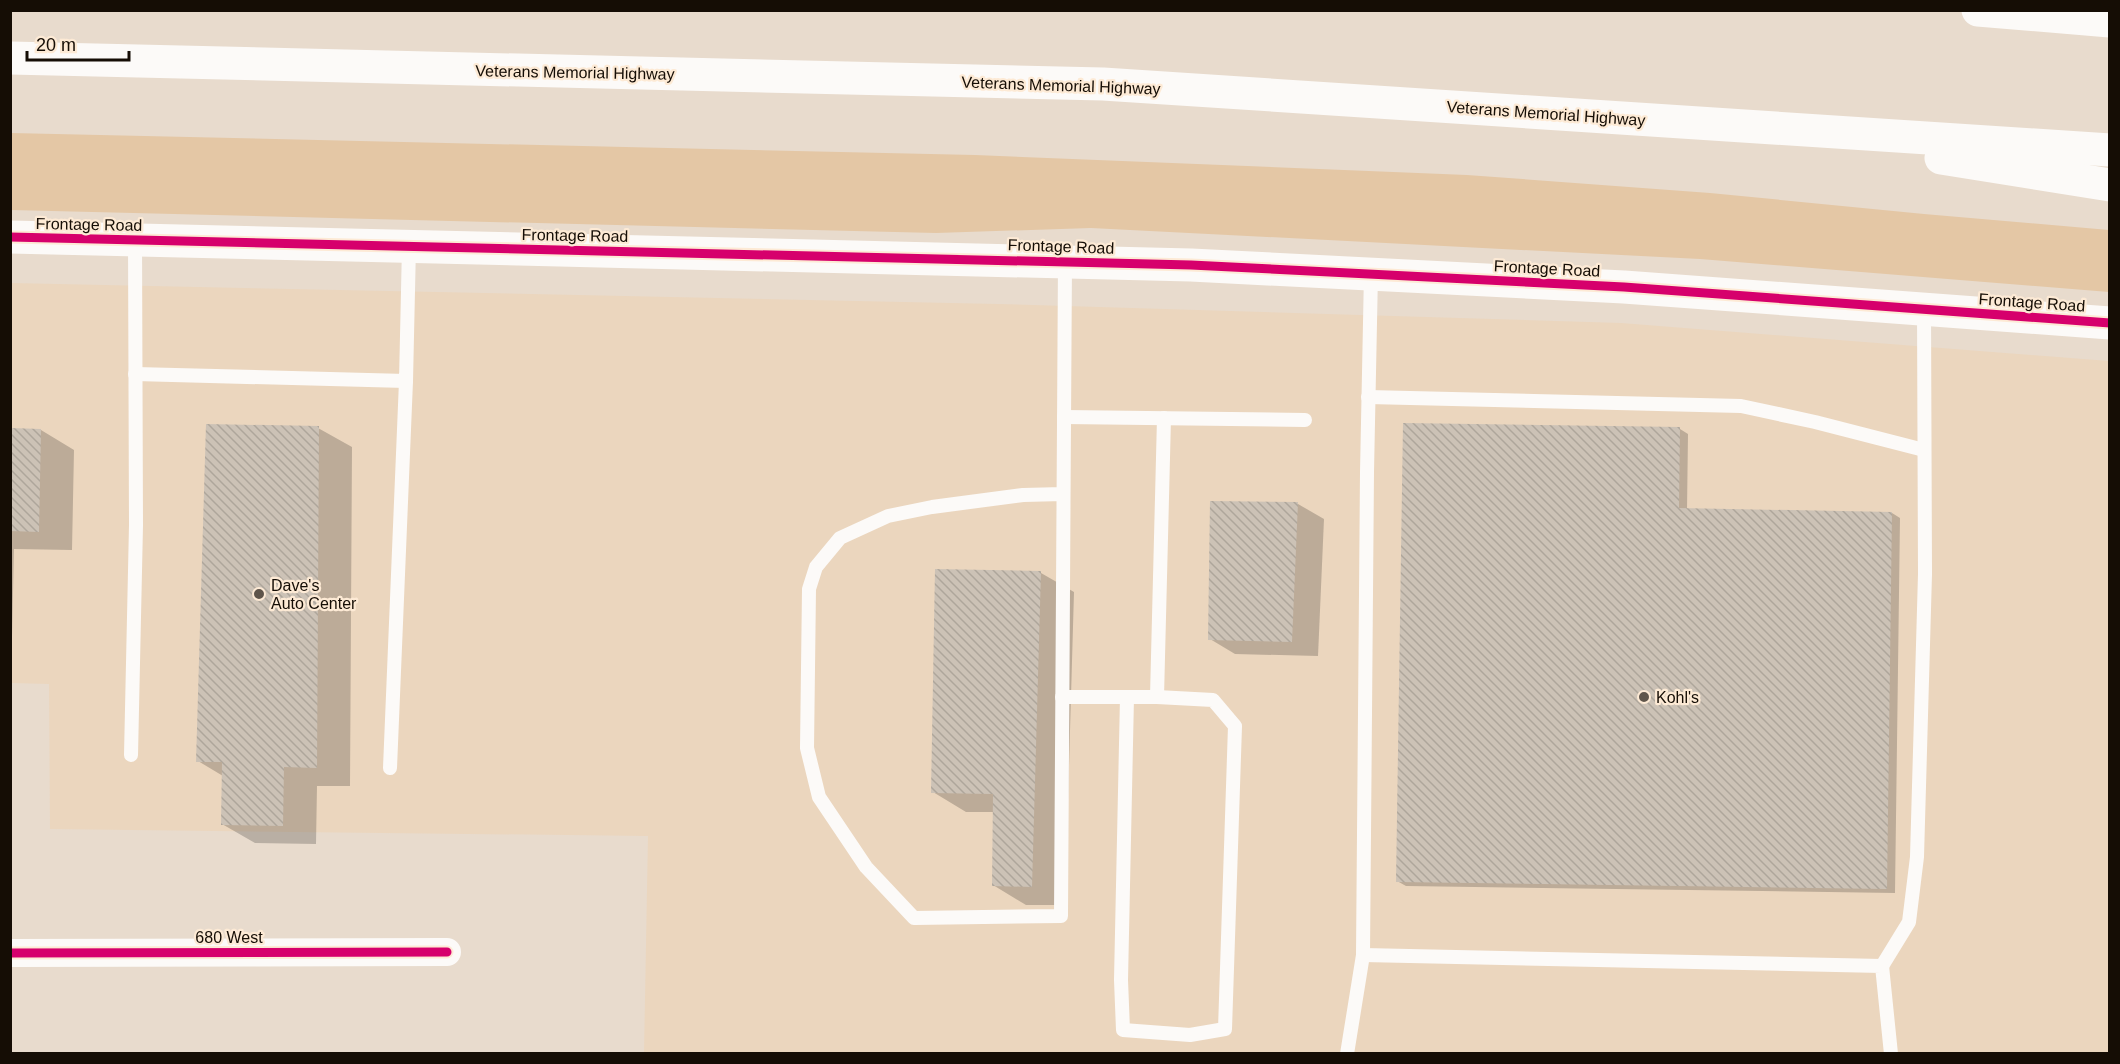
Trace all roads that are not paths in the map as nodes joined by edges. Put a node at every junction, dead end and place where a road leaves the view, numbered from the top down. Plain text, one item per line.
1 (1977, 10) edge
2 (2109, 21) edge
3 (10, 58) edge
4 (1749, 127) junction
5 (2109, 150) edge
6 (2109, 185) edge
7 (10, 237) edge
8 (135, 240) junction
9 (409, 246) junction
10 (1065, 260) junction
11 (1371, 273) junction
12 (1924, 309) junction
13 (2109, 323) edge
14 (135, 374) junction
15 (406, 381) junction
16 (1368, 397) junction
17 (1064, 417) junction
18 (1164, 418) junction
19 (1305, 420) dead end
20 (1924, 450) junction
21 (1063, 494) junction
22 (1062, 697) junction
23 (1127, 697) junction
24 (1157, 697) junction
25 (131, 755) dead end
26 (390, 768) dead end
27 (447, 952) dead end
28 (10, 953) edge
29 (1363, 955) junction
30 (1882, 966) junction
31 (1347, 1053) edge
32 (1891, 1053) edge

1 - 2 main road
3 - 4 main road, Veterans Memorial Highway
4 - 5 main road, Veterans Memorial Highway
4 - 6 main road
7 - 8 main road, Frontage Road
8 - 9 main road, Frontage Road
8 - 14 lane
9 - 10 main road, Frontage Road
9 - 15 lane
10 - 11 main road, Frontage Road
10 - 17 lane
11 - 12 main road, Frontage Road
11 - 16 lane
12 - 13 main road, Frontage Road
12 - 20 lane
14 - 15 lane
14 - 25 lane
15 - 26 lane
16 - 20 lane
16 - 29 lane
17 - 18 lane
17 - 21 lane
18 - 19 lane
18 - 24 lane
20 - 30 lane
21 - 22 lane
21 - 22 lane
22 - 23 lane
23 - 24 lane
23 - 24 lane
27 - 28 street, 680 West
29 - 30 lane
29 - 31 lane
30 - 32 lane

